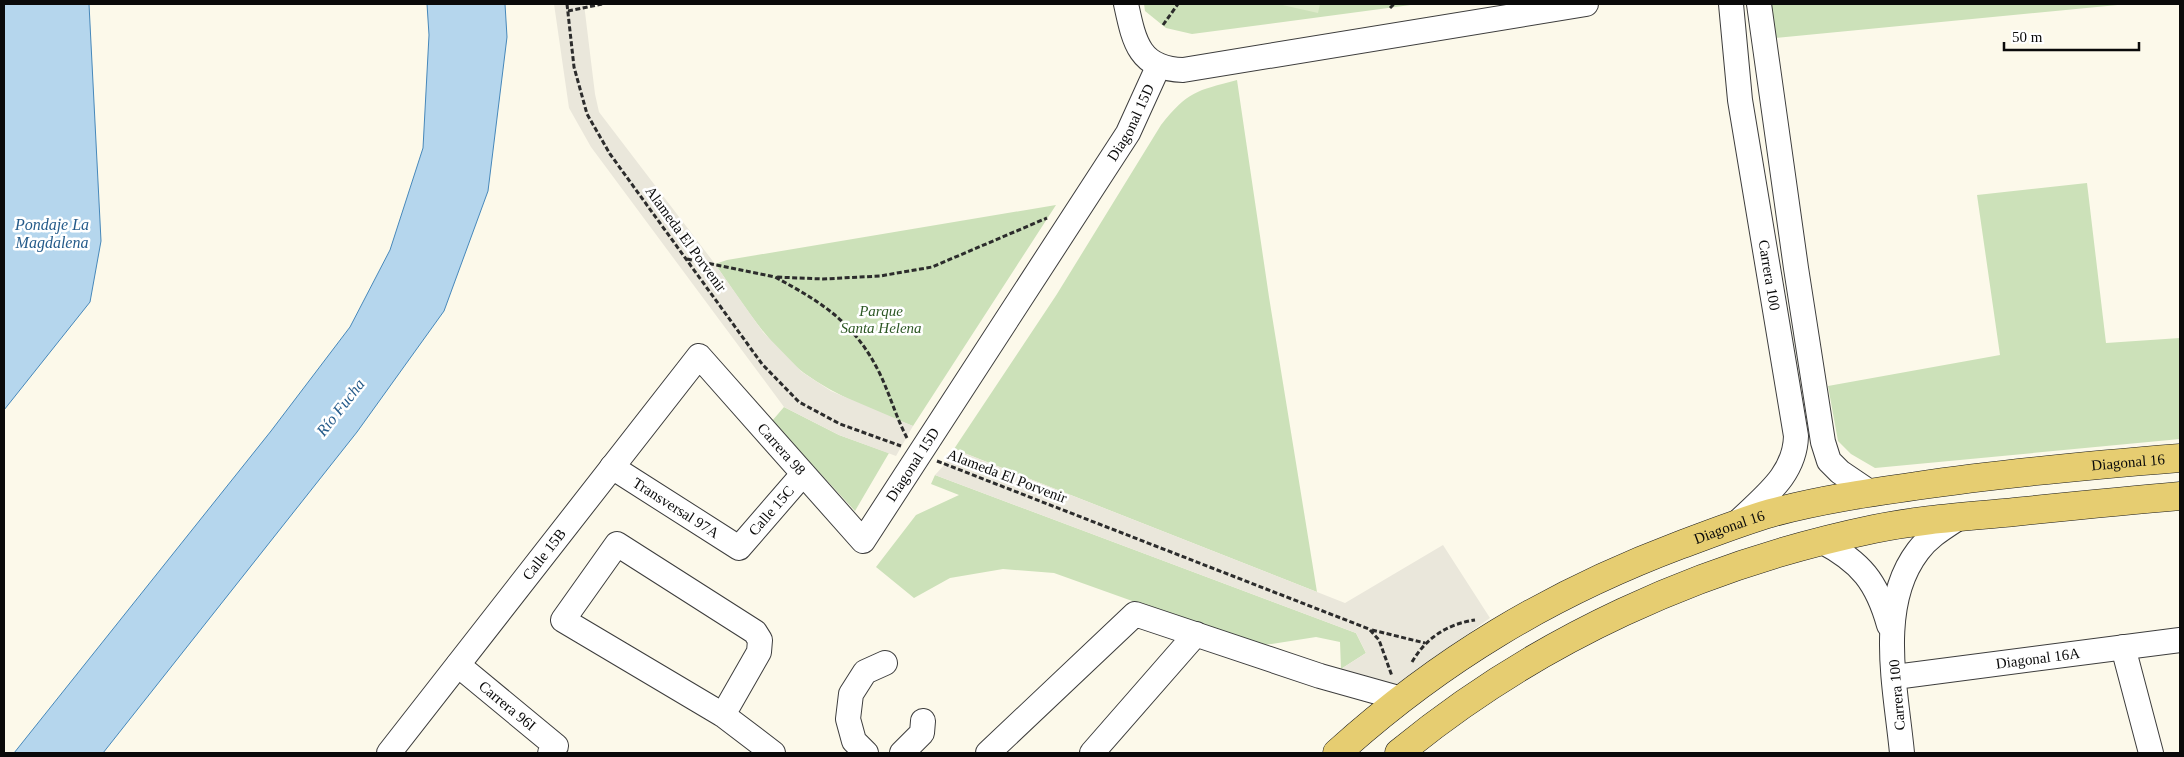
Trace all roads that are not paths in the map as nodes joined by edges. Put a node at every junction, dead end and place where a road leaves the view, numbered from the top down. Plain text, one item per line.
1 (1126, 4) edge
2 (1586, 4) edge
3 (1731, 4) edge
4 (1759, 4) edge
5 (1158, 67) junction
6 (1796, 268) junction
7 (1769, 272) junction
8 (699, 356) joint
9 (2180, 458) edge
10 (612, 467) junction
11 (803, 474) junction
12 (1871, 493) junction
13 (2180, 496) edge
14 (1960, 517) junction
15 (1736, 524) junction
16 (863, 541) joint
17 (1821, 541) junction
18 (740, 548) joint
19 (1196, 634) junction
20 (1892, 636) junction
21 (2180, 640) edge
22 (2123, 647) junction
23 (884, 662) dead end
24 (458, 666) junction
25 (1895, 677) junction
26 (1397, 688) junction
27 (723, 715) junction
28 (923, 721) dead end
29 (553, 750) edge
30 (389, 753) edge
31 (773, 753) edge
32 (866, 753) edge
33 (902, 753) edge
34 (988, 753) edge
35 (1092, 753) edge
36 (1337, 753) edge
37 (1399, 753) edge
38 (1902, 753) edge
39 (2151, 753) edge

1 - 5 street
2 - 5 street, Diagonal 15D
3 - 7 street, Carrera 100
4 - 6 street, Carrera 100
5 - 16 street, Diagonal 15D
6 - 7 street
6 - 12 street, Carrera 100
7 - 15 street, Carrera 100
8 - 10 street, Calle 15B
8 - 11 street, Carrera 98
9 - 12 main road, Diagonal 16
10 - 18 street, Transversal 97A
10 - 24 street, Calle 15B
11 - 16 street, Carrera 98
11 - 18 street, Calle 15C
12 - 15 main road, Diagonal 16
13 - 14 main road
14 - 17 main road
14 - 20 street, Carrera 100
15 - 26 main road, Diagonal 16
17 - 20 street, Carrera 100
17 - 37 main road
19 - 26 street
19 - 34 street
19 - 35 street
20 - 25 street, Carrera 100
21 - 22 street, Diagonal 16A
22 - 25 street, Diagonal 16A
22 - 39 street
23 - 32 street
24 - 29 street, Carrera 96I
24 - 30 street, Calle 15B
25 - 38 street, Carrera 100
26 - 36 main road, Diagonal 16
27 - 27 street
27 - 31 street
28 - 33 street

